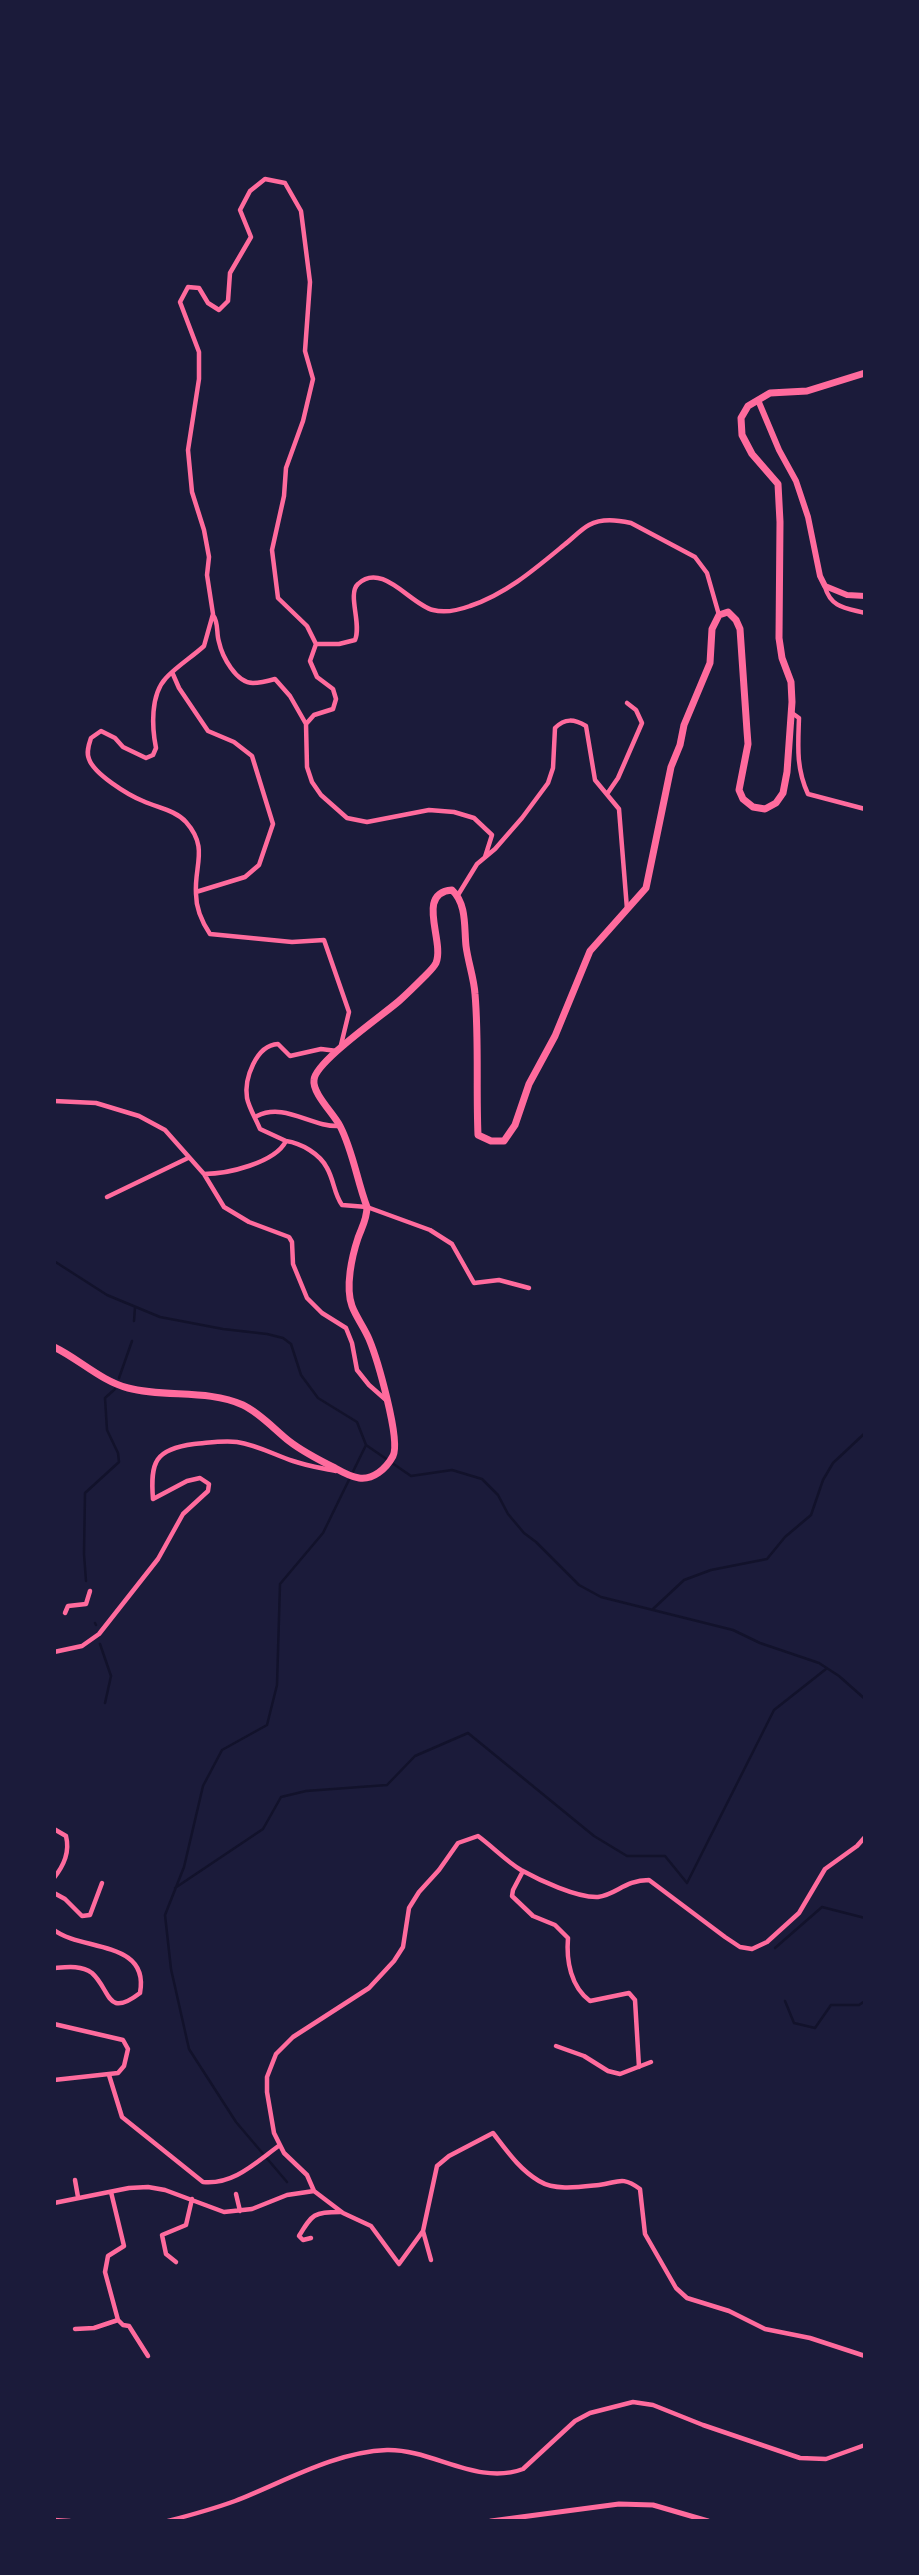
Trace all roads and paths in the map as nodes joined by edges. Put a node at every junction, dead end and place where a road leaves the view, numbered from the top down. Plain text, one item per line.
1 (865, 373) edge
2 (758, 400) junction
3 (825, 586) junction
4 (865, 596) edge
5 (865, 613) edge
6 (213, 614) junction
7 (719, 615) junction
8 (316, 643) junction
9 (172, 672) junction
10 (627, 703) dead end
11 (792, 713) junction
12 (306, 724) junction
13 (607, 794) junction
14 (865, 809) edge
15 (485, 857) junction
16 (196, 892) junction
17 (458, 895) junction
18 (627, 910) junction
19 (340, 1051) junction
20 (54, 1101) edge
21 (257, 1116) junction
22 (341, 1126) junction
23 (286, 1142) junction
24 (188, 1158) junction
25 (204, 1174) junction
26 (107, 1197) dead end
27 (367, 1207) junction
28 (529, 1288) dead end
29 (54, 1347) edge
30 (386, 1400) junction
31 (343, 1472) junction
32 (90, 1591) dead end
33 (65, 1613) dead end
34 (54, 1652) edge
35 (54, 1829) edge
36 (865, 1837) edge
37 (523, 1871) junction
38 (54, 1878) edge
39 (102, 1883) dead end
40 (54, 1893) edge
41 (54, 1930) edge
42 (54, 1968) edge
43 (54, 2024) edge
44 (556, 2046) dead end
45 (651, 2062) dead end
46 (639, 2067) junction
47 (109, 2075) junction
48 (54, 2080) edge
49 (280, 2145) junction
50 (75, 2180) dead end
51 (314, 2191) junction
52 (111, 2192) junction
53 (236, 2194) dead end
54 (78, 2197) junction
55 (192, 2199) junction
56 (54, 2203) edge
57 (240, 2211) junction
58 (343, 2213) junction
59 (423, 2231) junction
60 (311, 2238) dead end
61 (431, 2260) dead end
62 (176, 2262) dead end
63 (118, 2320) junction
64 (75, 2329) dead end
65 (148, 2356) dead end
66 (865, 2356) edge
67 (865, 2445) edge
68 (54, 2520) edge
69 (69, 2521) edge
70 (168, 2521) edge
71 (491, 2521) edge
72 (708, 2521) edge

1 - 2 main road
2 - 3 main road
2 - 11 main road
3 - 4 main road
3 - 5 street
6 - 8 street
6 - 9 street
6 - 12 street
7 - 8 street
7 - 11 main road
7 - 18 main road
8 - 12 street
9 - 16 street
9 - 16 street
10 - 13 street
11 - 14 street
12 - 15 street
13 - 15 street
13 - 18 street
15 - 17 street
16 - 19 street
17 - 18 main road
17 - 19 main road
19 - 21 street
19 - 22 main road
20 - 24 street
21 - 22 street
21 - 23 street
22 - 27 main road
23 - 25 street
23 - 27 street
24 - 25 street
24 - 26 street
25 - 30 street
27 - 28 street
27 - 30 main road
29 - 31 main road
30 - 31 main road
31 - 34 street
32 - 33 street
35 - 38 street
36 - 37 street
37 - 46 street
37 - 49 street
39 - 40 street
41 - 42 street
43 - 47 street
44 - 46 street
45 - 46 street
47 - 48 street
47 - 49 street
49 - 51 street
50 - 54 street
51 - 57 street
51 - 58 street
52 - 54 street
52 - 55 street
52 - 63 street
53 - 57 street
54 - 56 street
55 - 57 street
55 - 62 street
58 - 59 street
58 - 60 street
59 - 61 street
59 - 66 street
63 - 64 street
63 - 65 street
67 - 70 street
68 - 69 street
71 - 72 street

